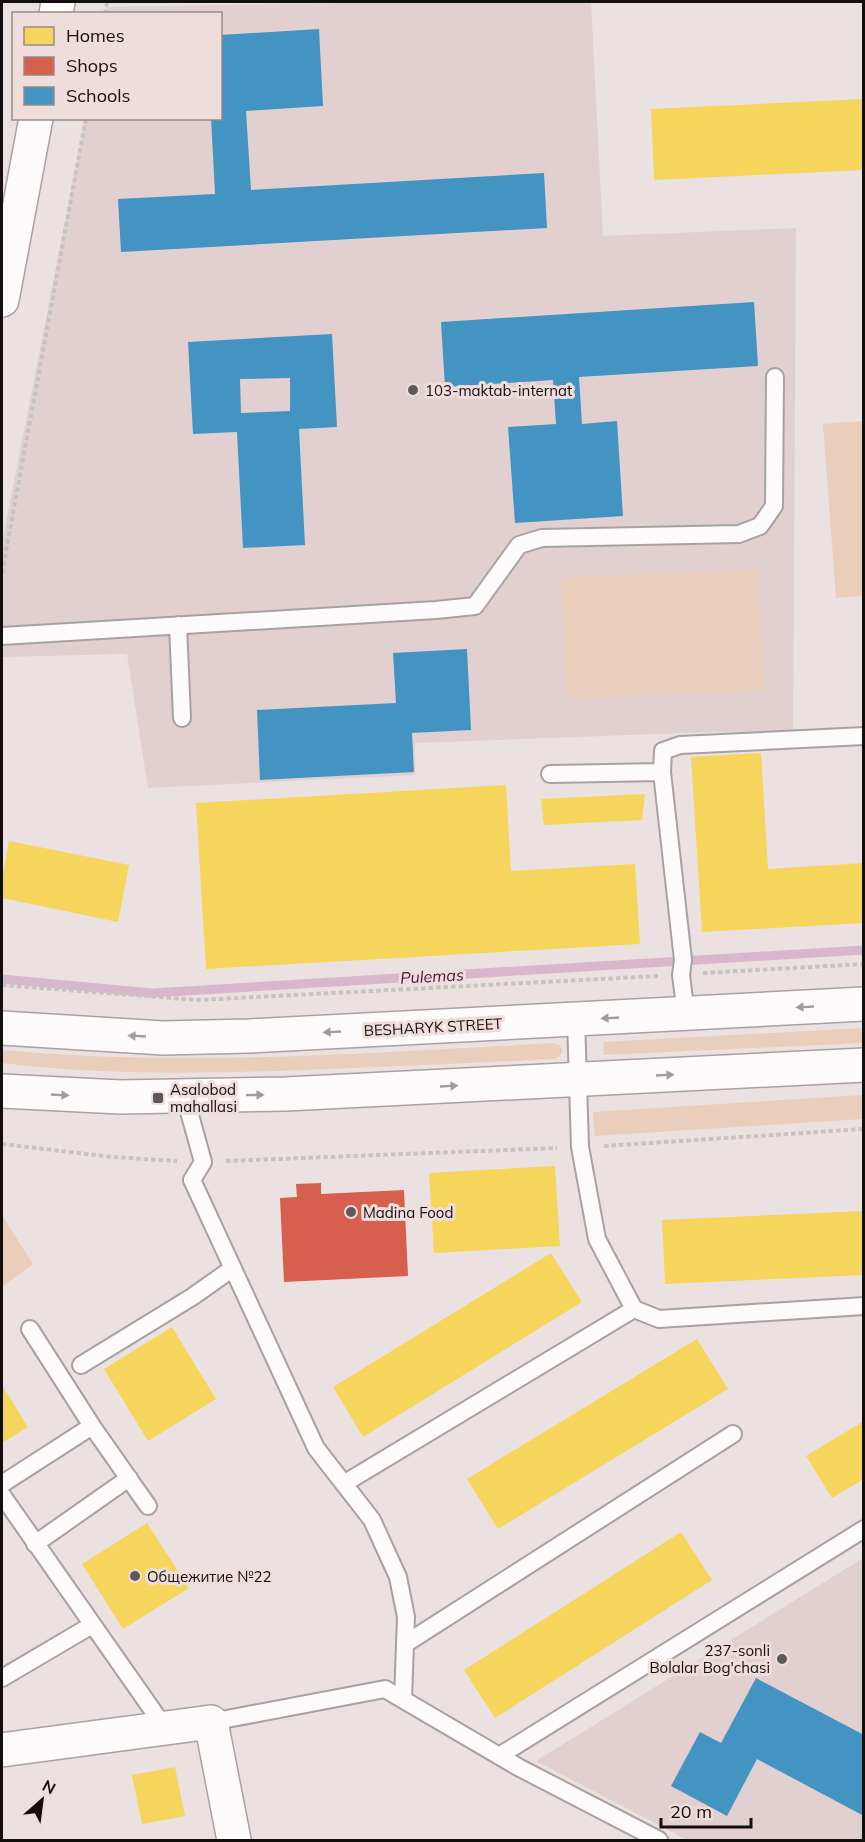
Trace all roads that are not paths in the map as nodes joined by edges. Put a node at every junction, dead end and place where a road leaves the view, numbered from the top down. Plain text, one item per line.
1 (36, 120) edge
2 (2, 300) edge
3 (775, 377) dead end
4 (178, 625) junction
5 (2, 636) edge
6 (182, 718) dead end
7 (864, 736) edge
8 (662, 772) junction
9 (550, 774) dead end
10 (864, 1004) edge
11 (686, 1014) junction
12 (576, 1019) junction
13 (2, 1028) edge
14 (864, 1065) edge
15 (579, 1079) junction
16 (2, 1090) edge
17 (184, 1097) junction
18 (233, 1268) junction
19 (864, 1306) edge
20 (634, 1309) junction
21 (30, 1329) dead end
22 (81, 1365) dead end
23 (92, 1426) junction
24 (733, 1434) dead end
25 (129, 1478) junction
26 (345, 1483) junction
27 (2, 1484) edge
28 (2, 1495) edge
29 (148, 1506) dead end
30 (864, 1529) edge
31 (35, 1544) junction
32 (92, 1624) junction
33 (405, 1644) junction
34 (2, 1678) edge
35 (403, 1699) junction
36 (211, 1722) junction
37 (165, 1728) junction
38 (2, 1750) edge
39 (499, 1756) junction
40 (234, 1840) edge
41 (660, 1840) edge

1 - 2 main road
3 - 4 lane
4 - 5 lane
4 - 6 lane
7 - 8 lane
8 - 9 lane
8 - 11 lane
10 -> 11 main road, BESHARYK STREET
11 -> 12 main road, BESHARYK STREET
12 -> 13 main road, BESHARYK STREET
12 - 15 lane
15 -> 14 main road
17 -> 15 main road
15 - 20 lane
16 -> 17 main road
17 - 18 lane
18 - 22 lane
18 - 26 lane
19 - 20 lane
20 - 26 lane
21 - 23 lane
23 - 25 lane
23 - 27 lane
24 - 33 lane
25 - 29 lane
25 - 31 lane
26 - 33 lane
28 - 31 lane
30 - 39 lane
31 - 32 lane
32 - 34 lane
32 - 37 lane
33 - 35 lane
35 - 36 lane
35 - 39 lane
36 - 37 main road
36 - 40 main road
37 - 38 main road
39 - 41 lane

